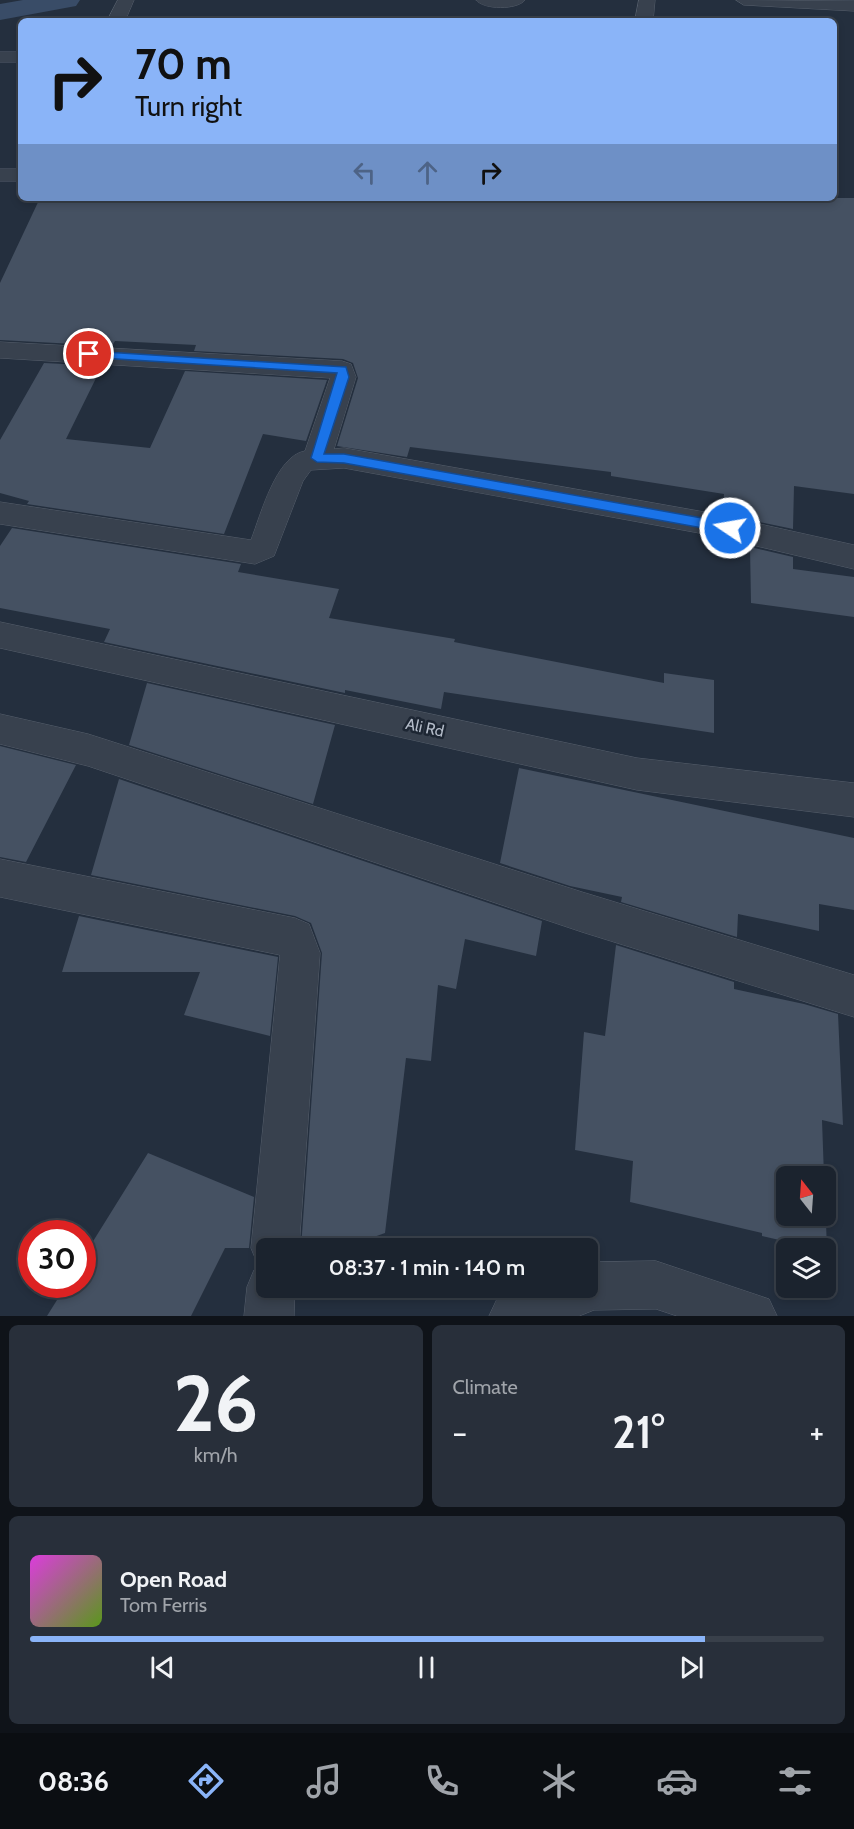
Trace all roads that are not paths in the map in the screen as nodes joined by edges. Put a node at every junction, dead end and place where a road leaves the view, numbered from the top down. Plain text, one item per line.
1 (126, 0) edge
2 (484, 0) edge
3 (647, 0) edge
4 (744, 0) edge
5 (513, 1) edge
6 (854, 6) edge
7 (117, 18) edge
8 (644, 18) edge
9 (0, 57) edge
10 (18, 57) edge
11 (0, 175) edge
12 (18, 175) edge
13 (0, 350) edge
14 (317, 458) junction
15 (0, 513) edge
16 (854, 557) edge
17 (0, 634) edge
18 (0, 729) edge
19 (854, 800) edge
20 (0, 878) edge
21 (854, 996) edge
22 (276, 1238) edge
23 (270, 1298) edge
24 (269, 1316) edge
25 (514, 1316) edge
26 (752, 1316) edge

1 - 7 street
2 - 5 street
3 - 8 street
4 - 6 street
9 - 10 street
11 - 12 street
13 - 14 street
14 - 15 street
14 - 16 street
17 - 19 street, Ali Rd
18 - 21 street
20 - 22 street
23 - 24 street
25 - 26 street

